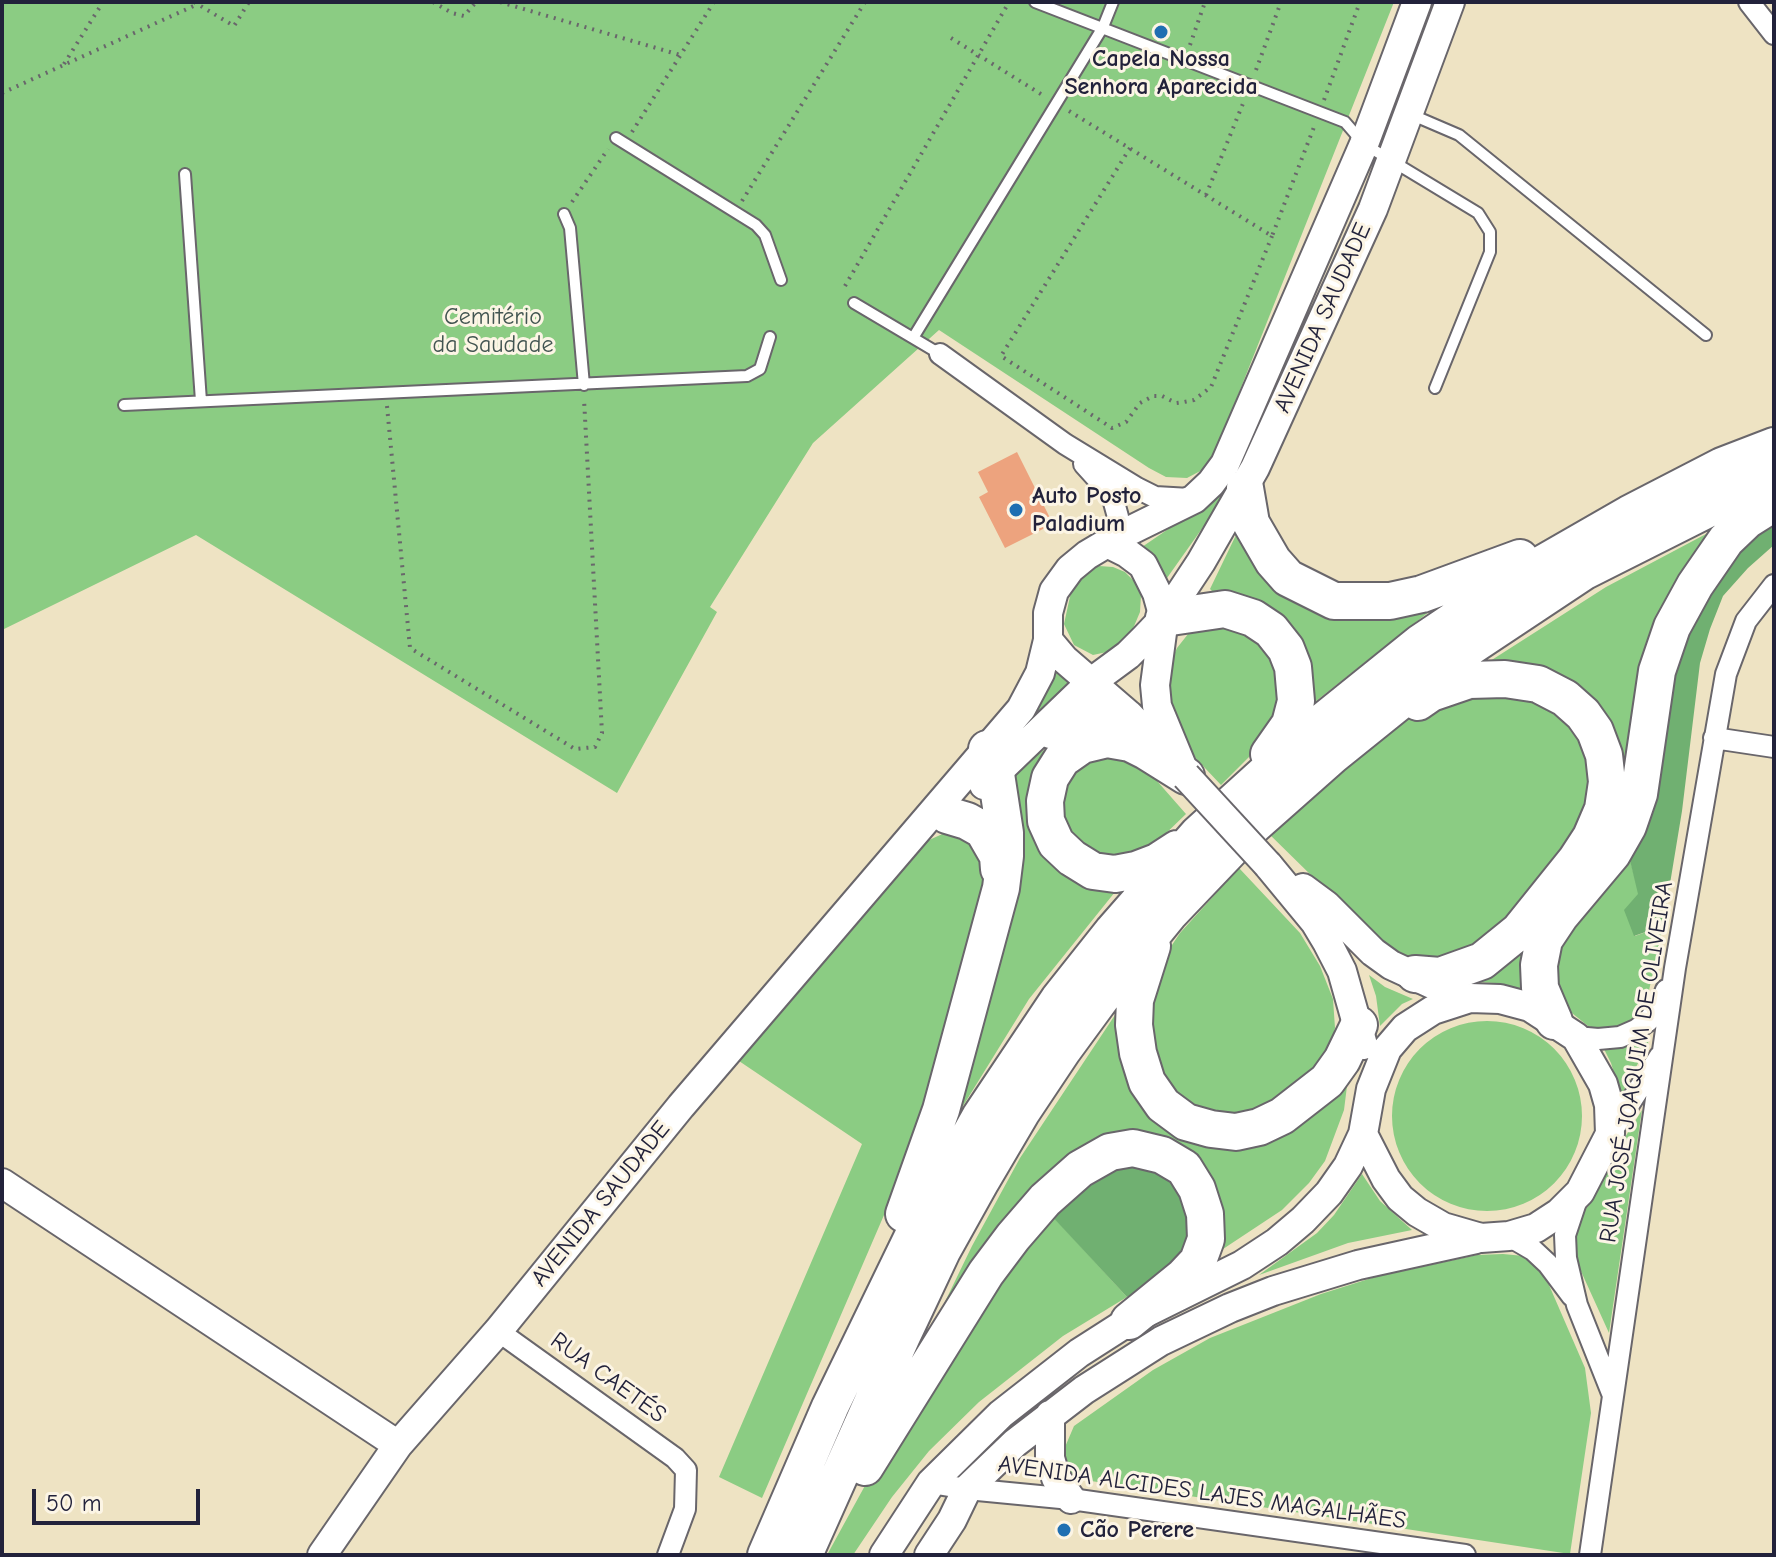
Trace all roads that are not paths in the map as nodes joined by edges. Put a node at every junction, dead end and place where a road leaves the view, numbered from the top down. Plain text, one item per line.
1 (1035, 2) edge
2 (1113, 2) edge
3 (1417, 2) edge
4 (1450, 2) edge
5 (1749, 2) edge
6 (1103, 27) junction
7 (1774, 34) edge
8 (1408, 113) junction
9 (616, 138) road end
10 (1364, 144) junction
11 (1390, 159) junction
12 (185, 174) dead end
13 (564, 214) road end
14 (781, 280) dead end
15 (854, 303) dead end
16 (1706, 335) dead end
17 (770, 337) dead end
18 (913, 338) junction
19 (940, 354) joint
20 (584, 385) junction
21 (1435, 388) dead end
22 (201, 401) junction
23 (124, 405) dead end
24 (1065, 444) junction
25 (1774, 446) edge
26 (1774, 481) edge
27 (1245, 488) junction
28 (1194, 499) junction
29 (1774, 503) edge
30 (1629, 514) junction
31 (1113, 540) junction
32 (1772, 586) edge
33 (1164, 618) junction
34 (1048, 640) junction
35 (1090, 683) junction
36 (1129, 715) junction
37 (1714, 738) junction
38 (1774, 747) edge
39 (1024, 748) junction
40 (1332, 756) junction
41 (991, 761) junction
42 (1186, 776) junction
43 (1243, 792) junction
44 (947, 815) junction
45 (1198, 834) junction
46 (892, 863) junction
47 (1268, 865) junction
48 (1001, 888) junction
49 (1169, 914) junction
50 (1675, 968) junction
51 (1415, 974) junction
52 (1470, 998) junction
53 (1359, 1025) junction
54 (1565, 1029) junction
55 (1665, 1048) junction
56 (1371, 1089) junction
57 (1363, 1134) junction
58 (1610, 1134) junction
59 (2, 1183) edge
60 (1580, 1192) junction
61 (1509, 1236) junction
62 (1481, 1238) junction
63 (1577, 1305) junction
64 (1129, 1321) junction
65 (498, 1331) junction
66 (1613, 1396) junction
67 (830, 1407) junction
68 (1050, 1415) junction
69 (398, 1445) junction
70 (931, 1483) junction
71 (967, 1489) junction
72 (1071, 1499) junction
73 (322, 1555) edge
74 (668, 1555) edge
75 (766, 1555) edge
76 (804, 1555) edge
77 (815, 1555) edge
78 (884, 1555) edge
79 (929, 1555) edge
80 (1465, 1555) edge
81 (1590, 1555) edge

1 - 6 lane
2 - 6 lane
3 - 10 main road, AVENIDA SAUDADE
4 - 8 main road, AVENIDA SAUDADE
5 - 7 street
6 - 10 lane
6 - 18 lane
8 - 11 main road, AVENIDA SAUDADE
8 - 16 lane
9 - 14 lane
10 - 11 lane
10 - 28 main road, AVENIDA SAUDADE
11 - 21 lane
11 - 27 main road, AVENIDA SAUDADE
12 - 22 lane
13 - 20 lane
15 - 18 lane
17 - 20 lane
18 - 19 lane
19 - 24 street
20 - 22 lane
22 - 23 lane
24 - 28 street
24 - 31 street
25 - 30 highway
26 - 40 highway
27 - 30 highway
27 - 33 main road, AVENIDA SAUDADE
28 - 31 main road, AVENIDA SAUDADE
29 - 54 highway
30 - 43 highway
31 - 33 main road
31 - 34 main road
32 - 37 street, RUA JOSÉ JOAQUIM DE OLIVEIRA
33 - 35 main road
33 - 42 main road
33 - 43 highway
34 - 35 main road
34 - 41 main road
35 - 36 main road
35 - 39 main road
36 - 39 main road
36 - 42 main road
37 - 38 street
37 - 50 street, RUA JOSÉ JOAQUIM DE OLIVEIRA
39 - 41 main road
40 - 49 highway
40 - 51 highway
41 - 44 main road
41 - 46 main road
41 - 48 highway
42 - 45 highway
42 - 47 main road, bridge
43 - 45 highway
44 - 46 main road
44 - 48 highway
45 - 67 highway
46 - 65 main road, AVENIDA SAUDADE
47 - 51 main road
47 - 53 main road
48 - 67 highway
49 - 53 highway
49 - 76 highway
50 - 54 street
50 - 55 street, RUA JOSÉ JOAQUIM DE OLIVEIRA
51 - 52 main road
52 - 54 main road
52 - 56 main road
53 - 56 main road
54 - 58 main road
55 - 58 street
55 - 66 street, RUA JOSÉ JOAQUIM DE OLIVEIRA
56 - 57 main road
57 - 62 main road
57 - 64 main road
58 - 60 main road
59 - 69 main road
60 - 61 main road
60 - 63 street
61 - 62 main road
61 - 63 street
62 - 68 main road
63 - 66 street
64 - 70 main road
64 - 77 highway
65 - 69 main road, AVENIDA SAUDADE
65 - 74 street, RUA CAETÉS
66 - 81 street, RUA JOSÉ JOAQUIM DE OLIVEIRA
67 - 75 highway
68 - 71 main road
68 - 72 main road
69 - 73 main road, AVENIDA SAUDADE
70 - 71 street, AVENIDA ALCIDES LAJES MAGALHÃES
70 - 78 main road
71 - 72 street, AVENIDA ALCIDES LAJES MAGALHÃES
71 - 79 main road
72 - 80 street, AVENIDA ALCIDES LAJES MAGALHÃES

